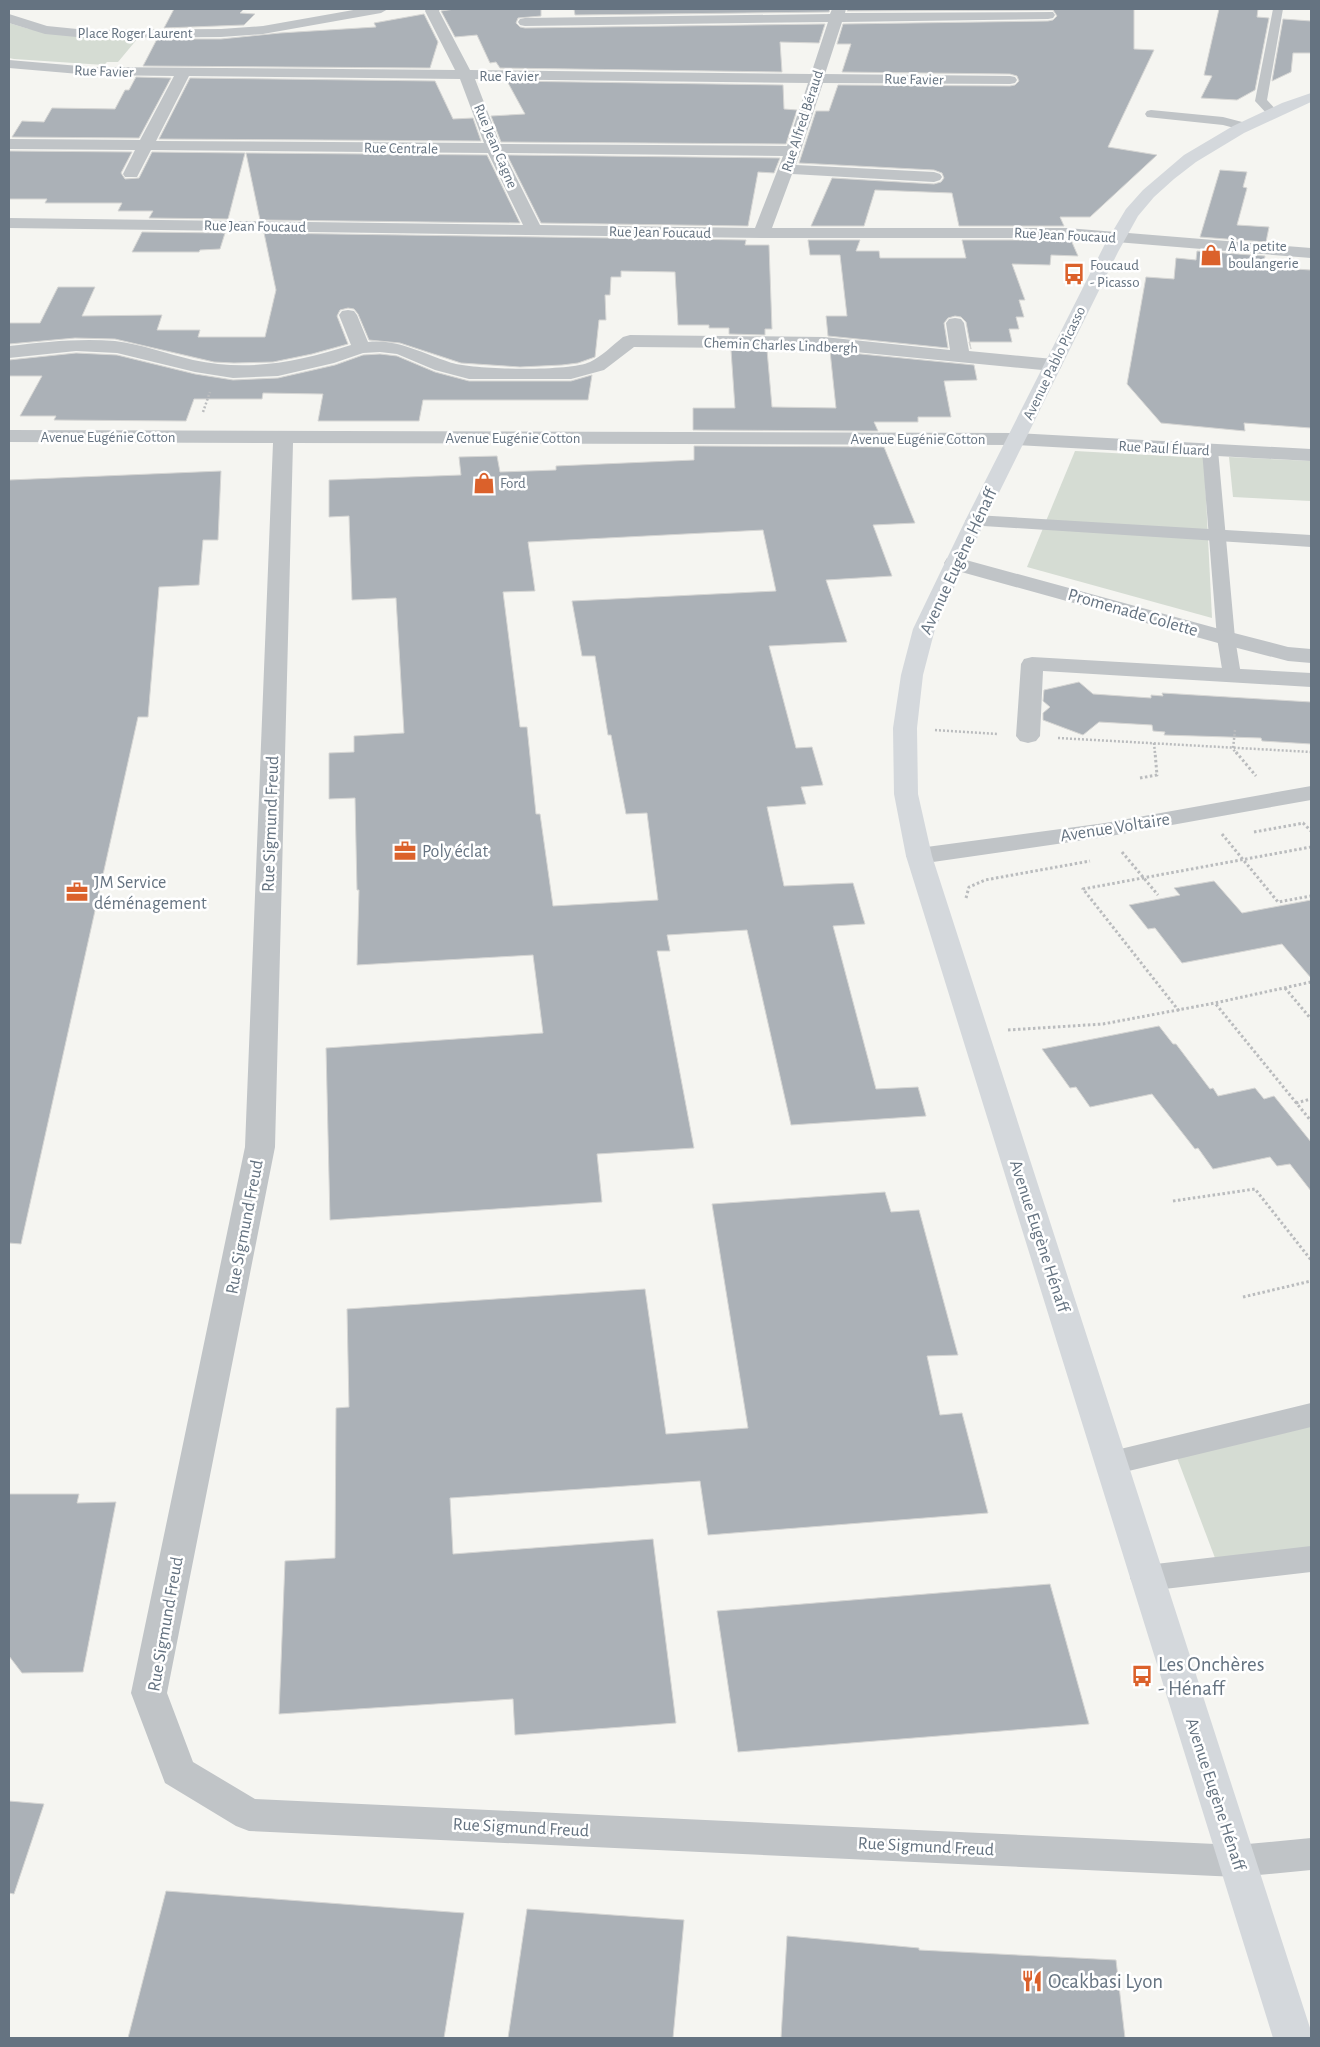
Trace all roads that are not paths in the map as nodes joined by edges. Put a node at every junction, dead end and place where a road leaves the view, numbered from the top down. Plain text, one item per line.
1 (381, 9) edge
2 (433, 9) edge
3 (1278, 9) edge
4 (838, 13) edge
5 (1048, 15) dead end
6 (277, 16) dead end
7 (9, 18) edge
8 (525, 22) dead end
9 (263, 30) junction
10 (9, 64) edge
11 (183, 73) junction
12 (466, 76) junction
13 (816, 78) junction
14 (1010, 80) dead end
15 (1311, 97) edge
16 (1272, 112) junction
17 (1151, 114) dead end
18 (1242, 126) junction
19 (9, 144) edge
20 (145, 146) junction
21 (494, 149) junction
22 (793, 151) junction
23 (786, 169) junction
24 (131, 174) dead end
25 (934, 176) dead end
26 (9, 223) edge
27 (534, 230) junction
28 (762, 233) junction
29 (1117, 237) junction
30 (1311, 253) edge
31 (348, 315) dead end
32 (639, 321) dead end
33 (954, 323) dead end
34 (630, 342) junction
35 (362, 348) junction
36 (9, 352) edge
37 (961, 357) junction
38 (1052, 366) junction
39 (9, 436) edge
40 (283, 438) junction
41 (1016, 439) junction
42 (1210, 450) junction
43 (1311, 455) edge
44 (974, 521) junction
45 (1217, 536) junction
46 (1311, 541) edge
47 (955, 563) junction
48 (1226, 638) junction
49 (1288, 654) junction
50 (1311, 656) edge
51 (1311, 660) edge
52 (1232, 675) junction
53 (1311, 680) edge
54 (1028, 736) road end
55 (1311, 793) edge
56 (919, 856) junction
57 (1311, 1415) edge
58 (1112, 1463) junction
59 (1311, 1558) edge
60 (1147, 1578) junction
61 (1311, 1854) edge
62 (1237, 1861) junction
63 (1293, 2038) edge

1 - 9 street, Place Roger Laurent
2 - 12 street, Rue Jean Cagne
3 - 16 lane
4 - 5 street
4 - 8 street
4 - 13 street, Rue Alfred Béraud
6 - 9 street
7 - 9 street, Place Roger Laurent
10 - 11 street, Rue Favier
11 - 12 street, Rue Favier
11 - 20 street
12 - 13 street, Rue Favier
12 - 21 street, Rue Jean Cagne
13 - 14 street, Rue Favier
13 - 22 street, Rue Alfred Béraud
15 - 16 main road, Avenue Pablo Picasso
16 - 18 main road, Avenue Pablo Picasso
17 - 18 lane
18 - 29 main road, Avenue Pablo Picasso
19 - 20 street, Rue Centrale
20 - 21 street, Rue Centrale
20 - 24 street
21 - 22 street, Rue Centrale
21 - 27 street, Rue Jean Cagne
22 - 23 street, Rue Alfred Béraud
23 - 25 street
23 - 28 street, Rue Alfred Béraud
26 - 27 street, Rue Jean Foucaud
27 - 28 street, Rue Jean Foucaud
28 - 29 street, Rue Jean Foucaud
29 - 30 street, Rue Jean Foucaud
29 - 38 main road, Avenue Pablo Picasso
31 - 35 street
32 - 34 street
33 - 37 street
34 - 35 street
34 - 37 street, Chemin Charles Lindbergh
35 - 36 street
37 - 38 street, Chemin Charles Lindbergh
38 - 41 main road, Avenue Pablo Picasso
39 - 40 street, Avenue Eugénie Cotton
40 - 41 street, Avenue Eugénie Cotton
40 - 62 street, Rue Sigmund Freud
41 - 42 street, Rue Paul Éluard
41 - 44 main road, Avenue Eugène Hénaff
42 - 43 street, Rue Paul Éluard
42 - 45 lane
44 - 45 street
44 - 47 main road, Avenue Eugène Hénaff
45 - 46 street
45 - 48 lane
47 - 48 street, Promenade Colette
47 - 56 main road, Avenue Eugène Hénaff
48 - 49 street, Promenade Colette
48 - 52 lane
49 - 50 street, Promenade Colette
49 - 51 street
52 - 53 street
52 - 54 street
55 - 56 street, Avenue Voltaire
56 - 58 main road, Avenue Eugène Hénaff
57 - 58 street
58 - 60 main road, Avenue Eugène Hénaff
59 - 60 street
60 - 62 main road, Avenue Eugène Hénaff
61 - 62 street, Rue Sigmund Freud
62 - 63 main road, Avenue Eugène Hénaff

